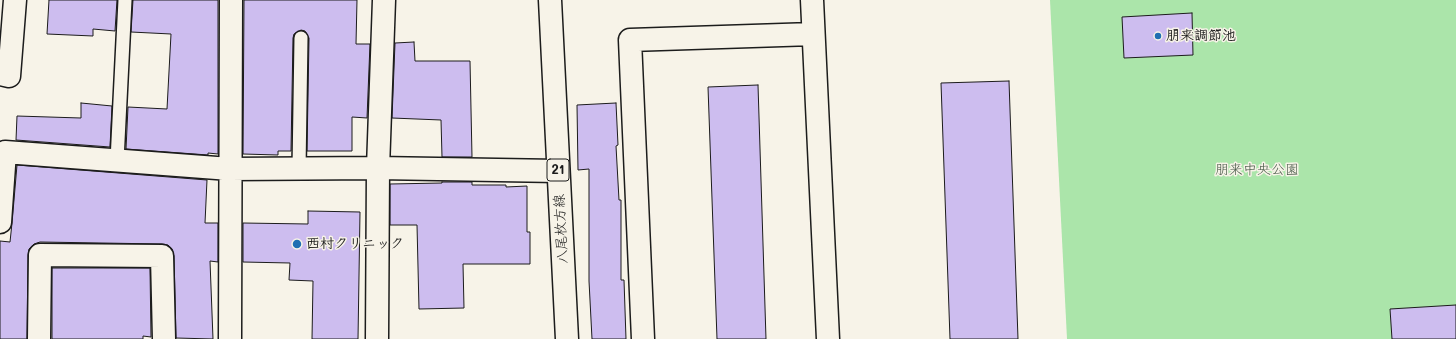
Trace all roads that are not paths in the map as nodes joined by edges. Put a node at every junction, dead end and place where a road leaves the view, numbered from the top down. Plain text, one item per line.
1 (15, 0) edge
2 (125, 0) edge
3 (231, 0) edge
4 (384, 0) edge
5 (550, 0) edge
6 (812, 0) edge
7 (813, 34) junction
8 (301, 38) dead end
9 (0, 74) edge
10 (117, 161) junction
11 (299, 168) junction
12 (378, 168) junction
13 (230, 169) junction
14 (558, 171) junction
15 (0, 222) edge
16 (40, 339) edge
17 (164, 339) edge
18 (230, 339) edge
19 (377, 339) edge
20 (567, 339) edge
21 (644, 339) edge
22 (828, 339) edge

1 - 9 street
2 - 10 lane
3 - 13 street
4 - 12 street
5 - 14 street, 八尾枚方線 / 21
6 - 7 street
7 - 21 street
7 - 22 street
8 - 11 lane
10 - 13 street
10 - 15 street
11 - 12 street
11 - 13 street
12 - 14 street
12 - 19 street
13 - 18 street
14 - 20 street, 八尾枚方線 / 21
16 - 17 street

